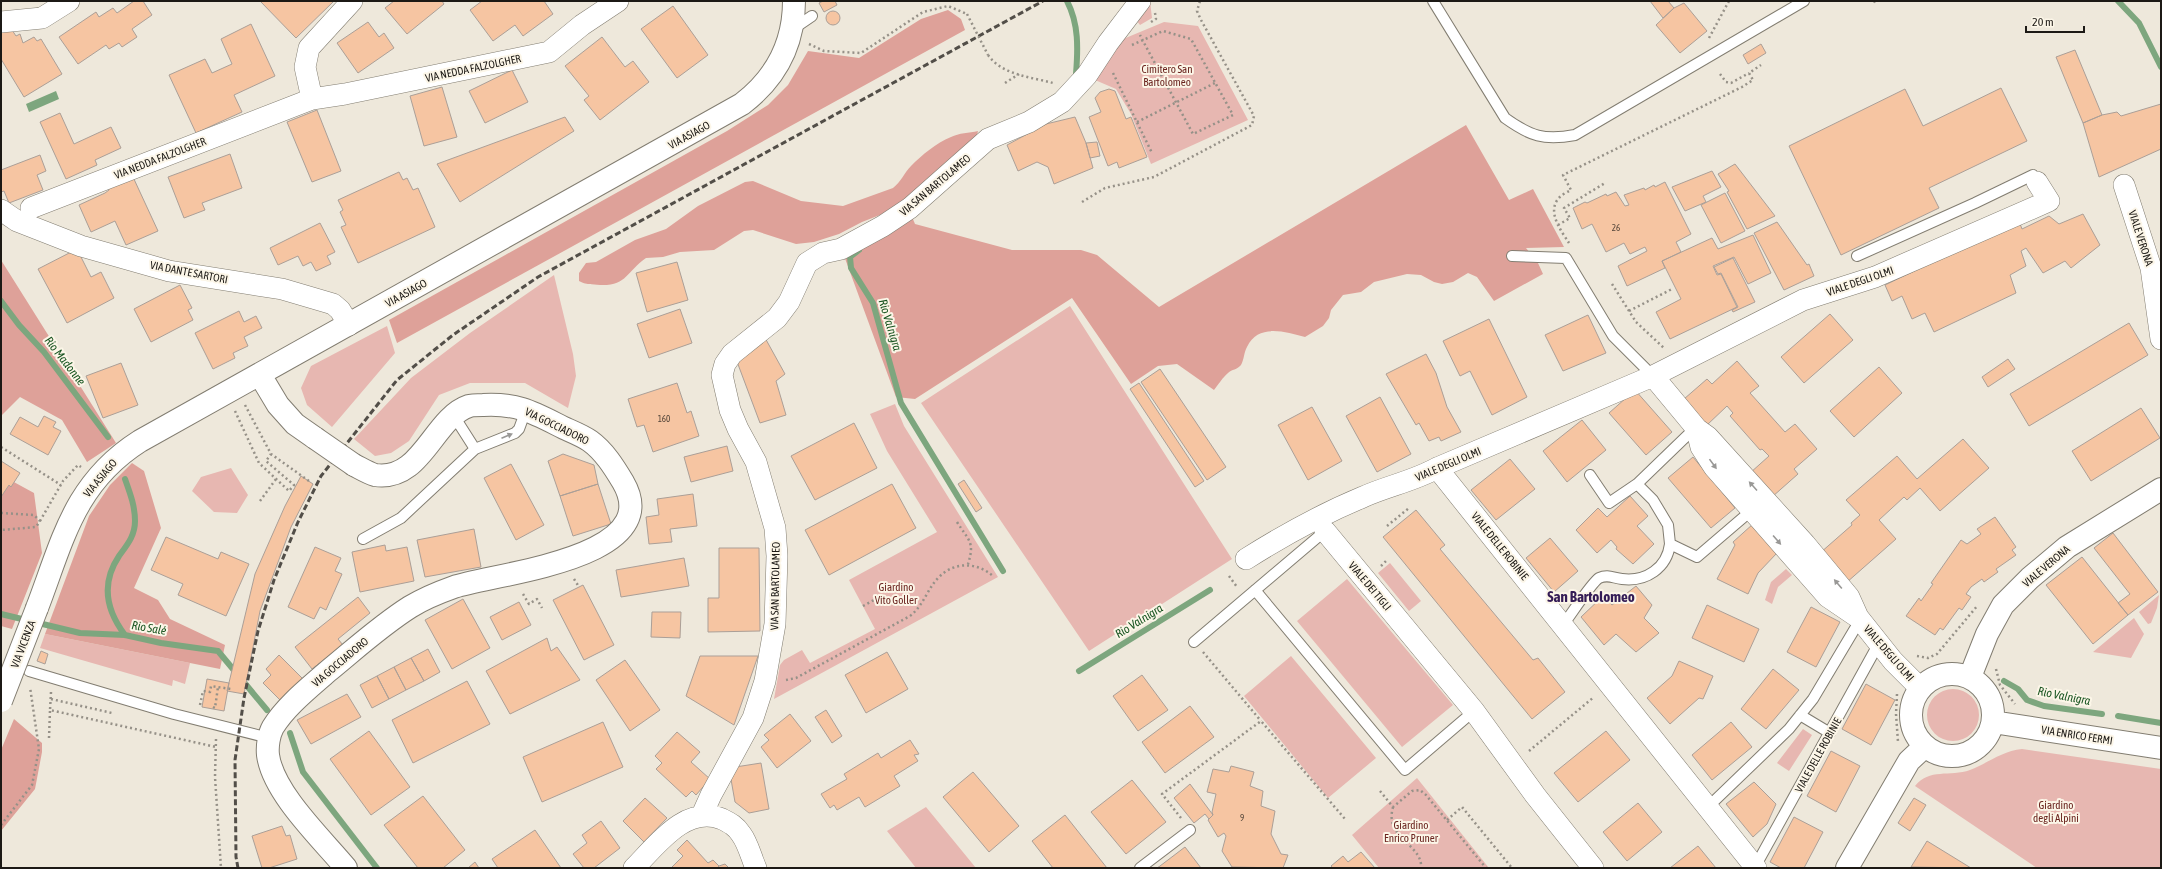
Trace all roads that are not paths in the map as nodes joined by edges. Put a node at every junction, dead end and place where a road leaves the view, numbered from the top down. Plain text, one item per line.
1 (69, 1) edge
2 (352, 1) edge
3 (618, 1) edge
4 (794, 1) edge
5 (1140, 1) edge
6 (1433, 1) edge
7 (1804, 1) edge
8 (812, 16) dead end
9 (1, 22) edge
10 (791, 33) junction
11 (312, 98) junction
12 (2037, 182) joint
13 (2124, 185) dead end
14 (31, 208) dead end
15 (1, 210) edge
16 (1512, 256) dead end
17 (1857, 256) dead end
18 (349, 325) junction
19 (2161, 339) edge
20 (260, 375) junction
21 (1653, 376) junction
22 (526, 410) junction
23 (454, 416) junction
24 (1696, 429) junction
25 (475, 449) junction
26 (1436, 468) junction
27 (1590, 475) dead end
28 (1637, 484) junction
29 (2161, 488) edge
30 (1752, 510) junction
31 (1325, 531) joint
32 (363, 539) dead end
33 (1670, 544) junction
34 (1798, 550) junction
35 (1246, 558) dead end
36 (1255, 590) junction
37 (37, 608) joint
38 (1859, 619) junction
39 (1563, 625) junction
40 (1194, 642) road end
41 (1880, 643) junction
42 (29, 671) road end
43 (1970, 677) junction
44 (1920, 688) junction
45 (1, 701) edge
46 (1474, 711) junction
47 (1800, 715) junction
48 (1993, 722) junction
49 (1830, 733) junction
50 (269, 738) junction
51 (1925, 746) junction
52 (2161, 748) edge
53 (1708, 806) junction
54 (702, 815) junction
55 (1190, 830) road end
56 (1756, 867) edge
57 (346, 868) edge
58 (634, 868) edge
59 (756, 868) edge
60 (1140, 868) edge
61 (1593, 868) edge
62 (1847, 868) edge

1 - 9 street
2 - 11 street
3 - 11 street, VIA NEDDA FALZOLGHER
4 - 10 main road, VIA ASIAGO
5 - 54 street, VIA SAN BARTOLAMEO
6 - 7 lane
8 - 10 lane
10 - 18 main road, VIA ASIAGO
11 - 14 street, VIA NEDDA FALZOLGHER
12 - 17 lane
12 - 21 street, VIALE DEGLI OLMI
13 - 19 street, VIALE VERONA
15 - 18 street, VIA DANTE SARTORI
16 - 21 lane
18 - 20 main road, VIA ASIAGO
20 - 23 main road, VIA GOCCIADORO, bridge
20 - 37 main road, VIA ASIAGO
21 - 24 street, VIALE DEGLI OLMI
21 - 26 street, VIALE DEGLI OLMI
22 - 23 main road, VIA GOCCIADORO
25 -> 22 lane
22 - 50 main road, VIA GOCCIADORO
23 - 25 lane
24 - 28 lane
24 -> 30 street, VIALE DEGLI OLMI
34 -> 24 street, VIALE DEGLI OLMI
25 - 32 lane
26 - 35 street, VIALE DEGLI OLMI
26 - 39 street, VIALE DELLE ROBINIE
27 - 28 lane
28 - 33 lane
29 - 43 main road, VIALE VERONA
30 - 33 lane
30 -> 34 street, VIALE DEGLI OLMI
31 - 36 lane, VIALE DEI TIGLI
31 - 46 street, VIALE DEI TIGLI
33 - 39 lane
34 - 38 street, VIALE DEGLI OLMI
36 - 40 lane, VIALE DEI TIGLI
36 - 46 lane
37 - 45 main road, VIA VICENZA, bridge
38 - 41 street, VIALE DEGLI OLMI
38 - 47 lane
39 - 53 street, VIALE DELLE ROBINIE
41 - 44 street, VIALE DEGLI OLMI
41 - 49 lane, VIALE DELLE ROBINIE
42 - 50 lane
43 - 44 main road
43 - 48 main road
44 - 51 main road
46 - 61 street, VIALE DEI TIGLI
47 - 49 lane
47 - 53 lane
48 - 51 main road
48 - 52 main road, VIA ENRICO FERMI
49 - 56 lane, VIALE DELLE ROBINIE
50 - 57 main road
51 - 62 main road
53 - 56 street, VIALE DELLE ROBINIE
54 - 58 street
54 - 59 street
55 - 60 lane

